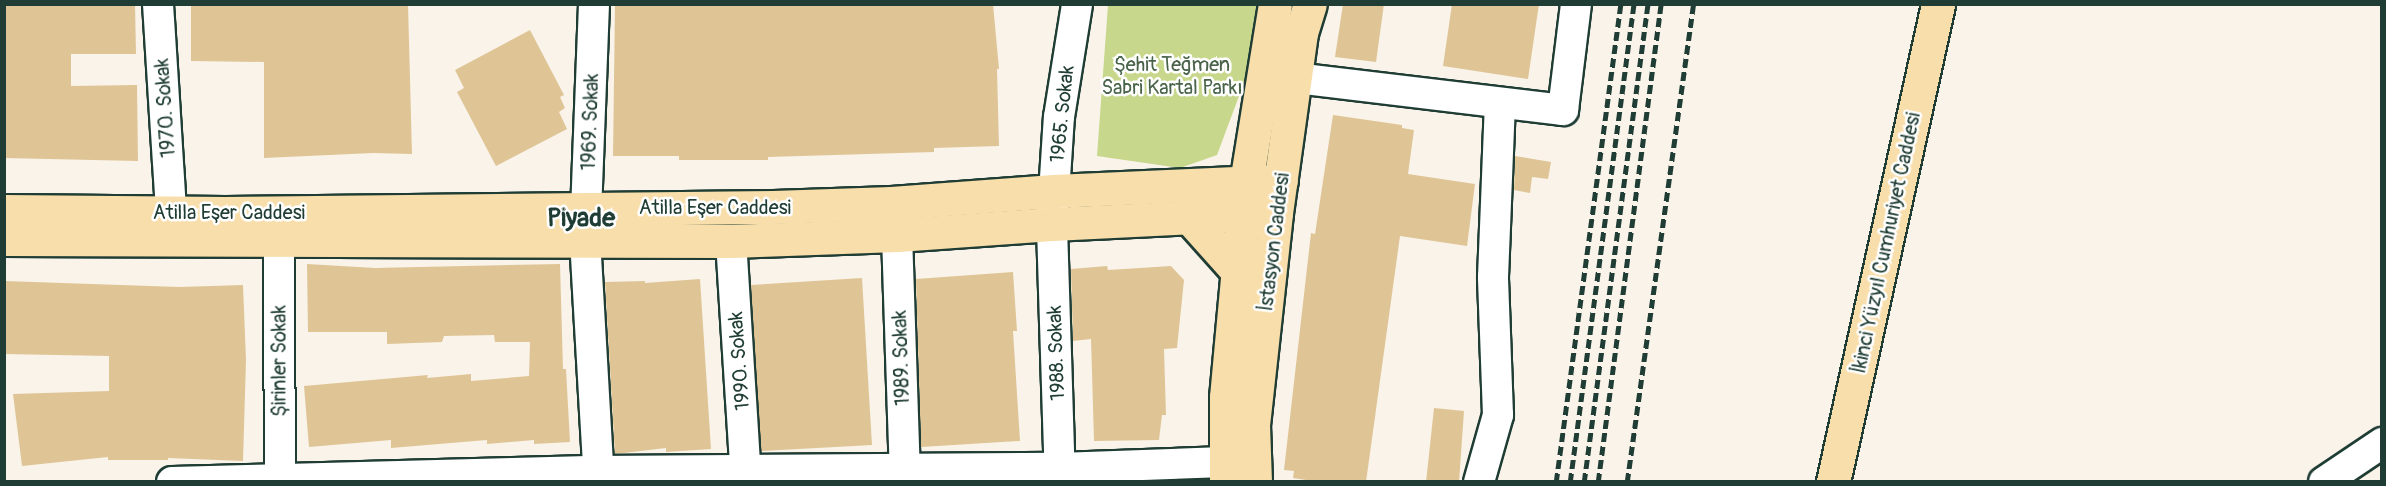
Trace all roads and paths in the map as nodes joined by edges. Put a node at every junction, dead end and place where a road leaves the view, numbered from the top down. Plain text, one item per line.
1 (158, 4) edge
2 (594, 4) edge
3 (1077, 4) edge
4 (1275, 4) edge
5 (1310, 4) edge
6 (1576, 4) edge
7 (1938, 4) edge
8 (1295, 78) junction
9 (1500, 103) junction
10 (1281, 181) junction
11 (1246, 183) junction
12 (1054, 191) junction
13 (4, 211) edge
14 (171, 212) junction
15 (1276, 213) junction
16 (1243, 215) junction
17 (1189, 218) junction
18 (586, 223) junction
19 (1052, 224) junction
20 (897, 235) junction
21 (4, 239) edge
22 (279, 241) junction
23 (731, 241) junction
24 (1239, 273) junction
25 (2382, 443) edge
26 (1225, 472) edge
27 (905, 475) edge
28 (1059, 475) edge
29 (598, 476) edge
30 (746, 476) edge
31 (280, 480) edge
32 (172, 482) edge
33 (1255, 482) edge
34 (1479, 482) edge
35 (1833, 482) edge
36 (2324, 482) edge

1 - 14 street, 1970. Sokak
2 - 18 street, 1969. Sokak
3 - 12 street, 1965. Sokak
4 - 11 main road, İstasyon Caddesi
5 - 8 main road, İstasyon Caddesi
6 - 9 street
7 - 35 main road, İkinci Yüzyıl Cumhuriyet Caddesi
8 - 9 street
8 - 10 main road, İstasyon Caddesi
9 - 34 street
10 - 11 main road, Atilla Eşer Caddesi
10 - 15 main road, İstasyon Caddesi
11 - 12 main road, Atilla Eşer Caddesi
11 - 16 main road, İstasyon Caddesi
12 - 18 main road, Atilla Eşer Caddesi
12 - 19 street, 1965. Sokak
13 - 14 main road, Atilla Eşer Caddesi
14 - 18 main road, Atilla Eşer Caddesi
15 - 16 main road, Atilla Eşer Caddesi
15 - 33 main road, İstasyon Caddesi
16 - 17 main road, Atilla Eşer Caddesi
16 - 24 main road, İstasyon Caddesi
17 - 19 main road, Atilla Eşer Caddesi
17 - 24 main road
18 - 22 main road, Atilla Eşer Caddesi
18 - 23 main road, Atilla Eşer Caddesi
18 - 29 street, 1969. Sokak
19 - 20 main road, Atilla Eşer Caddesi
19 - 28 street, 1988. Sokak
20 - 23 main road, Atilla Eşer Caddesi
20 - 27 street, 1989. Sokak
21 - 22 main road, Atilla Eşer Caddesi
22 - 31 street, Şirinler Sokak
23 - 30 street, 1990. Sokak
24 - 26 main road, İstasyon Caddesi
25 - 36 street
26 - 28 street
27 - 28 street
27 - 30 street
29 - 30 street
29 - 31 street
31 - 32 street

